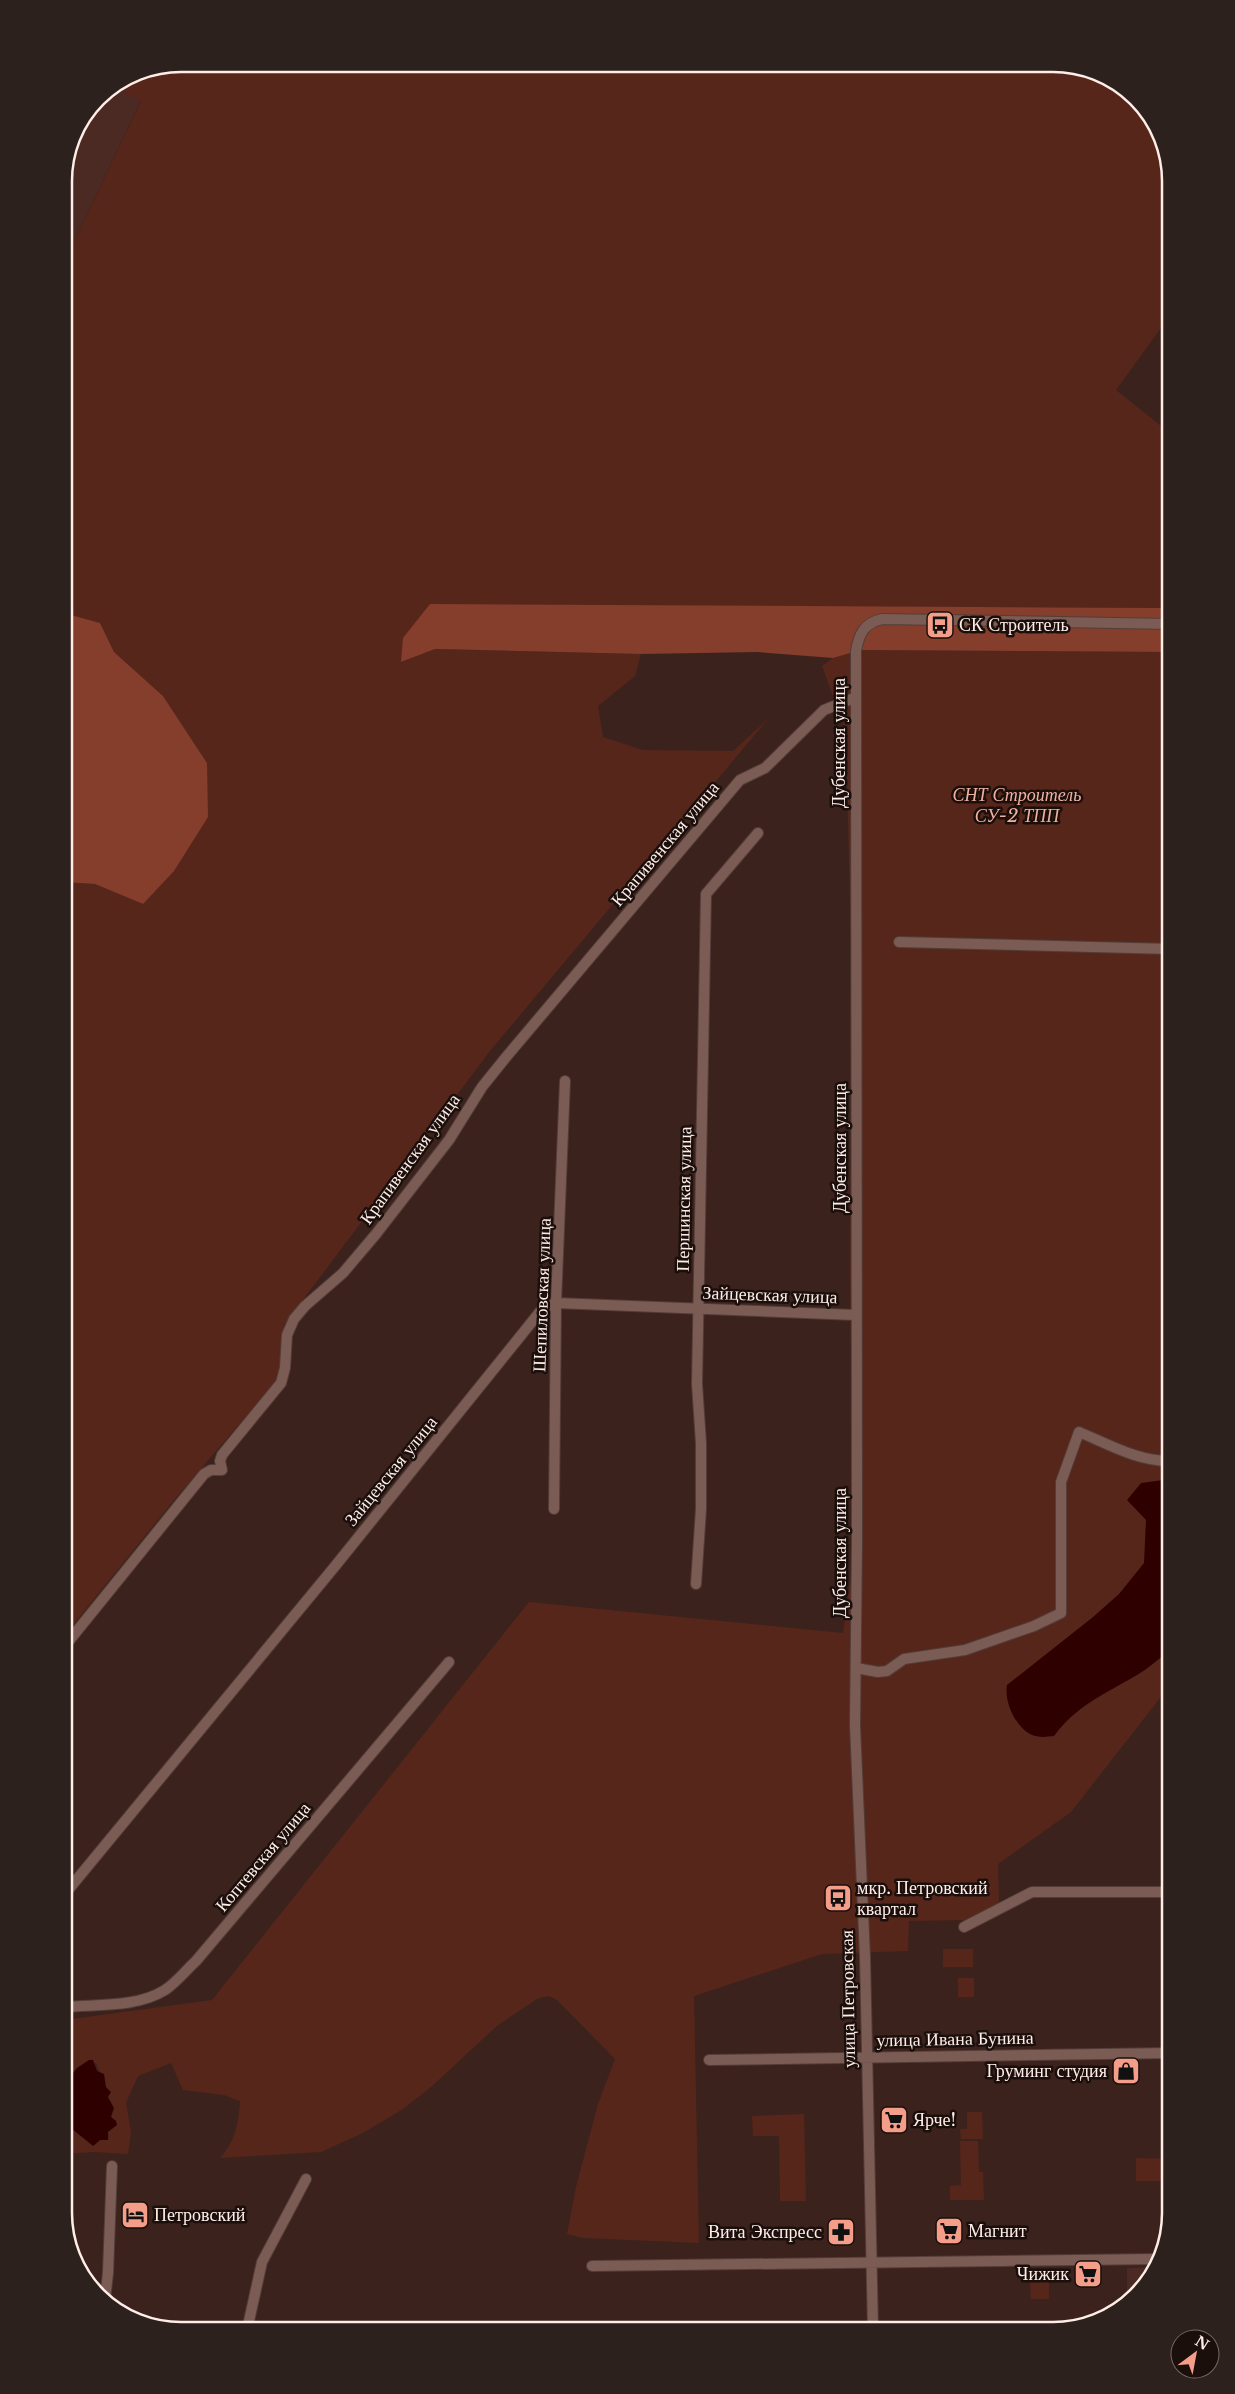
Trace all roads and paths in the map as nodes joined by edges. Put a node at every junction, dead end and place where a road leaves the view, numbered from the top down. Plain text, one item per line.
1 (1162, 624) edge
2 (854, 698) junction
3 (758, 833) dead end
4 (899, 942) dead end
5 (1162, 949) edge
6 (565, 1081) dead end
7 (556, 1303) junction
8 (699, 1309) junction
9 (855, 1315) junction
10 (1162, 1460) edge
11 (554, 1509) dead end
12 (696, 1584) dead end
13 (72, 1638) edge
14 (449, 1662) dead end
15 (856, 1668) junction
16 (72, 1885) edge
17 (1162, 1892) edge
18 (964, 1927) dead end
19 (72, 2006) edge
20 (1162, 2054) edge
21 (866, 2056) junction
22 (709, 2060) dead end
23 (112, 2166) dead end
24 (306, 2179) dead end
25 (1152, 2259) edge
26 (871, 2263) junction
27 (592, 2266) dead end
28 (106, 2292) edge
29 (249, 2321) edge
30 (873, 2322) edge

1 - 2 street, Дубенская улица
2 - 9 street, Дубенская улица
2 - 13 street, Крапивенская улица
3 - 8 street, Першинская улица
4 - 5 street
6 - 7 street, Шепиловская улица
7 - 8 street, Зайцевская улица
7 - 11 street, Шепиловская улица
7 - 16 street, Зайцевская улица
8 - 9 street, Зайцевская улица
8 - 12 street, Першинская улица
9 - 15 street, Дубенская улица
10 - 15 street
14 - 19 street, Коптевская улица
15 - 21 street, улица Петровская
17 - 18 street
20 - 21 street, улица Ивана Бунина
21 - 22 street, улица Ивана Бунина
21 - 26 street, улица Петровская
23 - 28 street
24 - 29 street
25 - 26 street
26 - 27 street
26 - 30 street, улица Петровская

